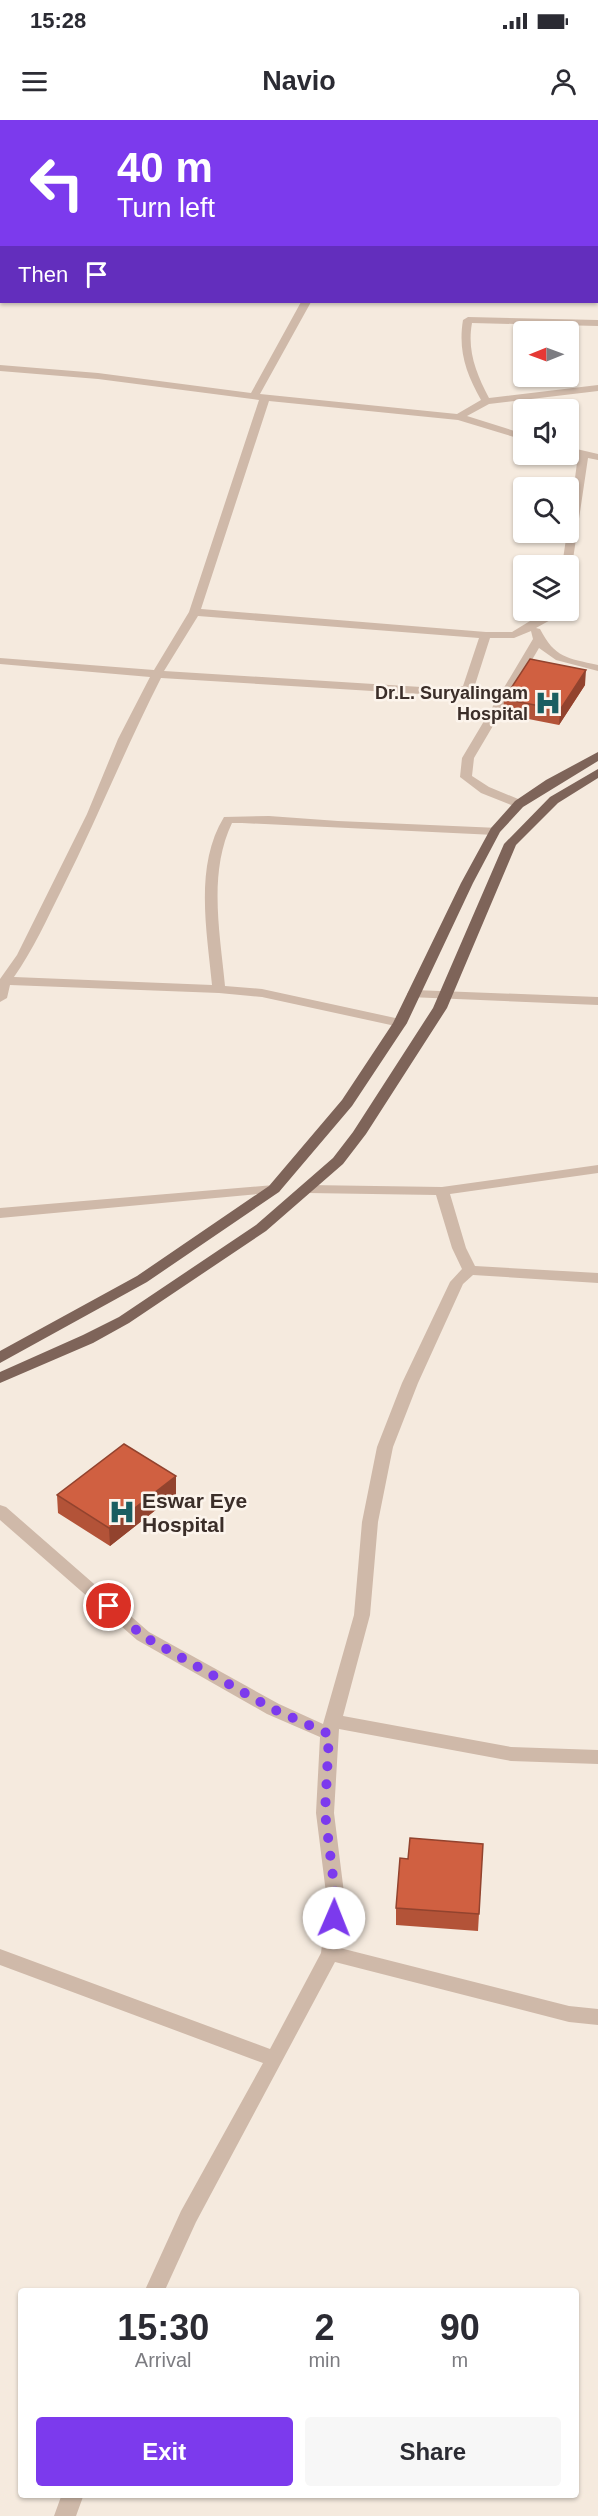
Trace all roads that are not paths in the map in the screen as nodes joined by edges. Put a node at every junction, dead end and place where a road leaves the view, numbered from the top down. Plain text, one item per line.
1 (306, 303) edge
2 (598, 323) edge
3 (0, 368) edge
4 (598, 388) edge
5 (259, 397) junction
6 (486, 401) junction
7 (459, 417) junction
8 (513, 434) edge
9 (579, 454) edge
10 (583, 455) junction
11 (598, 457) edge
12 (569, 555) edge
13 (195, 612) junction
14 (541, 621) edge
15 (534, 625) junction
16 (486, 635) junction
17 (537, 641) junction
18 (0, 661) edge
19 (598, 668) edge
20 (157, 674) junction
21 (598, 756) edge
22 (598, 773) edge
23 (519, 804) junction
24 (495, 831) junction
25 (5, 981) junction
26 (219, 989) junction
27 (414, 994) junction
28 (444, 996) junction
29 (0, 998) edge
30 (598, 1001) edge
31 (400, 1023) junction
32 (598, 1169) edge
33 (274, 1189) junction
34 (308, 1189) junction
35 (442, 1191) junction
36 (0, 1213) edge
37 (470, 1270) junction
38 (598, 1278) edge
39 (0, 1358) edge
40 (0, 1378) edge
41 (0, 1510) edge
42 (331, 1727) junction
43 (598, 1756) edge
44 (330, 1953) junction
45 (0, 1957) edge
46 (598, 2017) edge
47 (275, 2059) junction
48 (156, 2288) edge
49 (72, 2498) edge
50 (65, 2516) edge

1 - 5 street
2 - 6 street
3 - 5 street
4 - 6 street
5 - 7 street
5 - 13 street
6 - 7 street
7 - 8 street
9 - 10 street
10 - 11 street
10 - 12 street
13 - 16 street
13 - 20 street
14 - 15 street
15 - 16 street
15 - 17 street
16 - 20 street
17 - 19 street
17 - 23 street
18 - 20 street
20 - 25 street
21 - 23 main road
22 - 28 main road
23 - 24 main road
24 - 26 street
24 - 27 main road
25 - 26 street
25 - 29 street
26 - 31 street
27 - 28 street
27 - 31 main road
28 - 30 street
28 - 34 main road
31 - 33 main road
32 - 35 street
33 - 36 street
33 - 39 main road
34 - 35 street
34 - 40 main road
35 - 37 street
37 - 38 street
37 - 42 street
41 - 42 street
42 - 43 street
42 - 44 street
44 - 46 street
44 - 47 street
45 - 47 street
47 - 48 street
49 - 50 street

